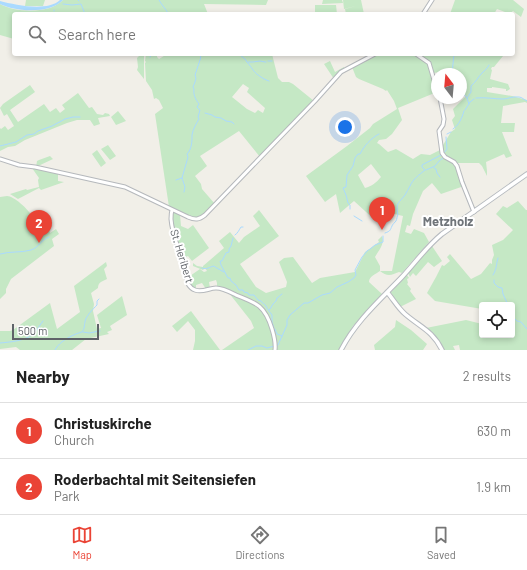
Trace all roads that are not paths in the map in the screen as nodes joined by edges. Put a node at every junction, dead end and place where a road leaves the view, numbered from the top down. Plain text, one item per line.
1 (432, 0) edge
2 (424, 12) edge
3 (371, 56) edge
4 (419, 56) edge
5 (431, 70) edge
6 (442, 104) edge
7 (0, 159) edge
8 (527, 174) edge
9 (172, 210) junction
10 (474, 212) junction
11 (388, 292) junction
12 (382, 297) junction
13 (391, 297) junction
14 (276, 347) edge
15 (342, 348) edge
16 (442, 350) edge

1 - 2 street
3 - 9 street
4 - 5 street
6 - 10 street
7 - 9 street
8 - 10 main road
9 - 14 street, St. Heribert
10 - 11 main road
11 - 12 main road
11 - 13 main road
12 - 13 main road
12 - 15 main road
13 - 16 main road

